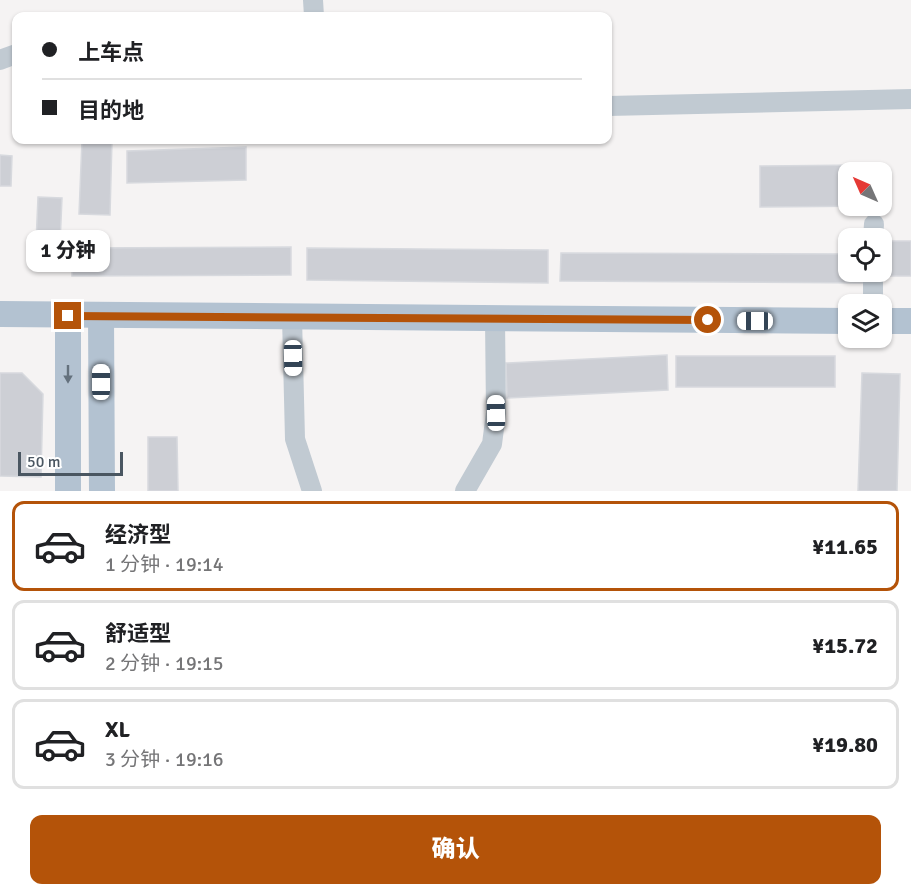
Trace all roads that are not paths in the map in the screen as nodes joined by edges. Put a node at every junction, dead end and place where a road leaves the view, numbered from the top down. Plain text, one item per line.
1 (911, 99) edge
2 (612, 106) edge
3 (0, 314) edge
4 (68, 316) junction
5 (101, 316) junction
6 (292, 318) junction
7 (495, 319) junction
8 (838, 321) edge
9 (892, 321) edge
10 (911, 321) edge
11 (68, 491) edge
12 (102, 491) edge
13 (312, 491) edge
14 (465, 491) edge

1 - 2 street
3 - 4 main road
4 - 5 main road
4 -> 11 main road
5 - 6 main road
5 - 12 main road
6 - 7 main road
6 - 13 street
7 - 8 main road
7 - 14 street
9 - 10 main road

